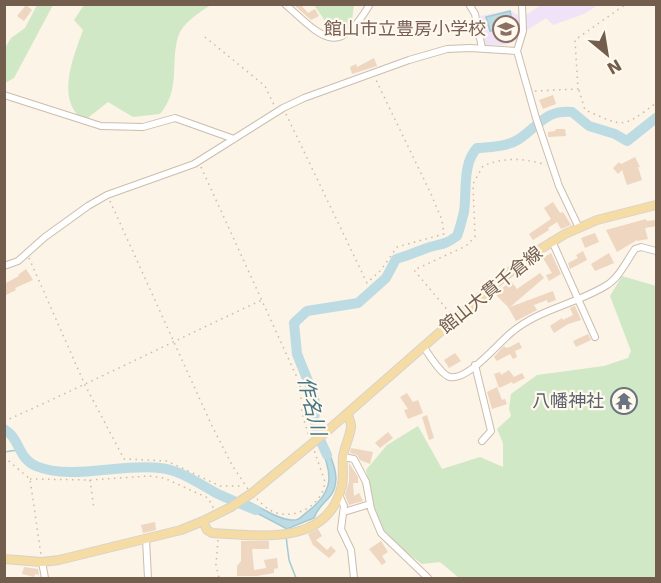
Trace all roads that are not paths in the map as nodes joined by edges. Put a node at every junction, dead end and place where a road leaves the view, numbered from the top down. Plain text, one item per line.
1 (285, 4) edge
2 (370, 4) edge
3 (469, 4) edge
4 (522, 4) edge
5 (482, 48) junction
6 (517, 51) junction
7 (4, 95) edge
8 (234, 139) junction
9 (657, 205) edge
10 (579, 228) junction
11 (552, 241) junction
12 (657, 250) edge
13 (4, 266) edge
14 (578, 299) junction
15 (595, 337) dead end
16 (423, 346) junction
17 (475, 365) junction
18 (348, 413) junction
19 (482, 441) dead end
20 (343, 456) junction
21 (339, 495) junction
22 (370, 504) junction
23 (344, 512) junction
24 (203, 521) junction
25 (146, 539) junction
26 (4, 559) edge
27 (42, 562) junction
28 (45, 579) edge
29 (148, 579) edge
30 (354, 579) edge
31 (428, 579) edge

1 - 2 street
3 - 5 street
4 - 6 street
5 - 6 street
5 - 8 street
6 - 10 street
7 - 8 street
8 - 13 street
9 - 10 main road, 館山大貫千倉線
10 - 11 main road, 館山大貫千倉線
11 - 14 street
11 - 16 main road, 館山大貫千倉線
12 - 14 street
14 - 15 street
14 - 17 street
16 - 17 street
16 - 18 main road, 館山大貫千倉線
17 - 19 street
18 - 20 main road
18 - 24 main road, 館山大貫千倉線
20 - 21 main road
20 - 22 street
21 - 23 street
21 - 24 main road
22 - 23 street
22 - 31 street
23 - 30 street
24 - 25 main road, 館山大貫千倉線
25 - 27 main road, 館山大貫千倉線
25 - 29 street
26 - 27 main road, 館山大貫千倉線
27 - 28 street

